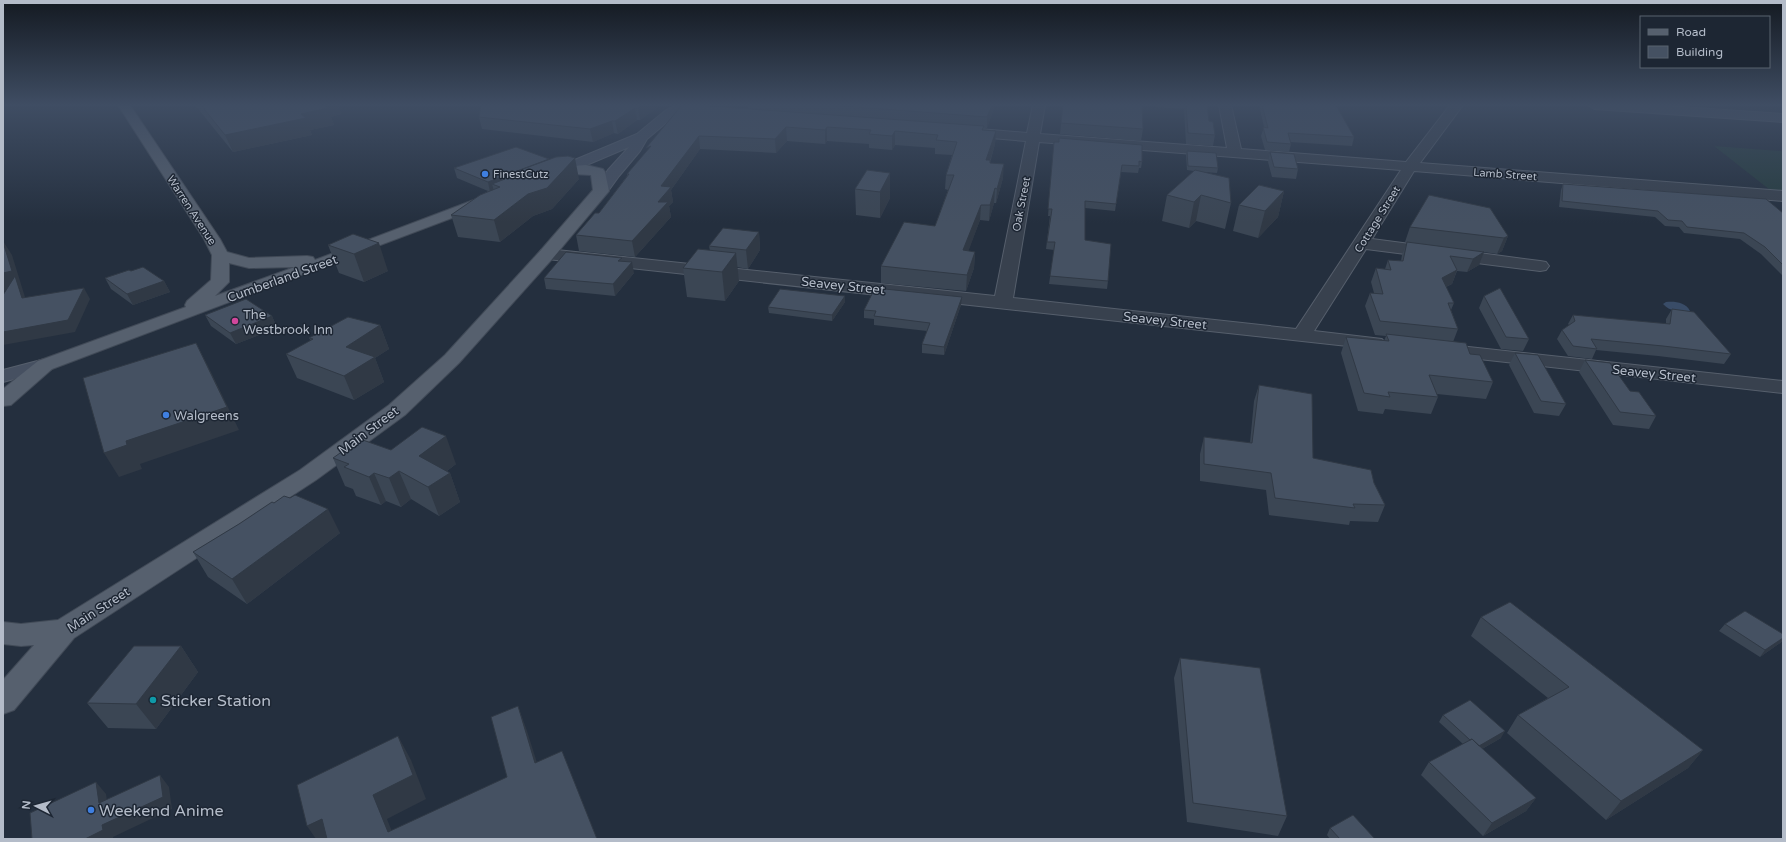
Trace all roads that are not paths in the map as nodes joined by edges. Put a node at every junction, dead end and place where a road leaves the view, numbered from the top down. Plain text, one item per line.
1 (150, 144) edge
2 (623, 144) edge
3 (637, 144) edge
4 (1032, 144) edge
5 (1118, 144) edge
6 (1233, 144) edge
7 (1427, 144) edge
8 (1235, 153) junction
9 (1410, 167) junction
10 (558, 172) junction
11 (537, 181) edge
12 (601, 191) junction
13 (501, 194) edge
14 (1783, 196) edge
15 (1362, 242) junction
16 (547, 254) junction
17 (220, 255) junction
18 (332, 259) junction
19 (1540, 266) dead end
20 (1003, 302) junction
21 (182, 314) junction
22 (1302, 335) junction
23 (1389, 345) edge
24 (1421, 348) edge
25 (45, 365) junction
26 (3, 376) edge
27 (1783, 387) edge
28 (3, 400) edge
29 (64, 630) junction
30 (3, 633) edge
31 (3, 701) edge

1 - 17 main road, Warren Avenue
2 - 10 main road
3 - 12 main road, Main Street
4 - 20 street, Oak Street
5 - 8 street, Lamb Street
6 - 8 street
7 - 9 street, Cottage Street
8 - 9 street, Lamb Street
9 - 14 street, Lamb Street
9 - 15 street, Cottage Street
10 - 11 main road
10 - 12 main road
12 - 16 main road, Main Street
13 - 18 main road, Cumberland Street
15 - 19 street
15 - 22 street, Cottage Street
16 - 20 street, Seavey Street
16 - 29 main road, Main Street
17 - 18 main road, Warren Avenue
17 - 21 main road, Warren Avenue
18 - 21 main road, Cumberland Street
20 - 22 street, Seavey Street
21 - 25 main road, Cumberland Street
22 - 23 street, Seavey Street
24 - 27 street, Seavey Street
25 - 26 main road, Cumberland Street
25 - 28 main road
29 - 30 main road
29 - 31 main road, Main Street

